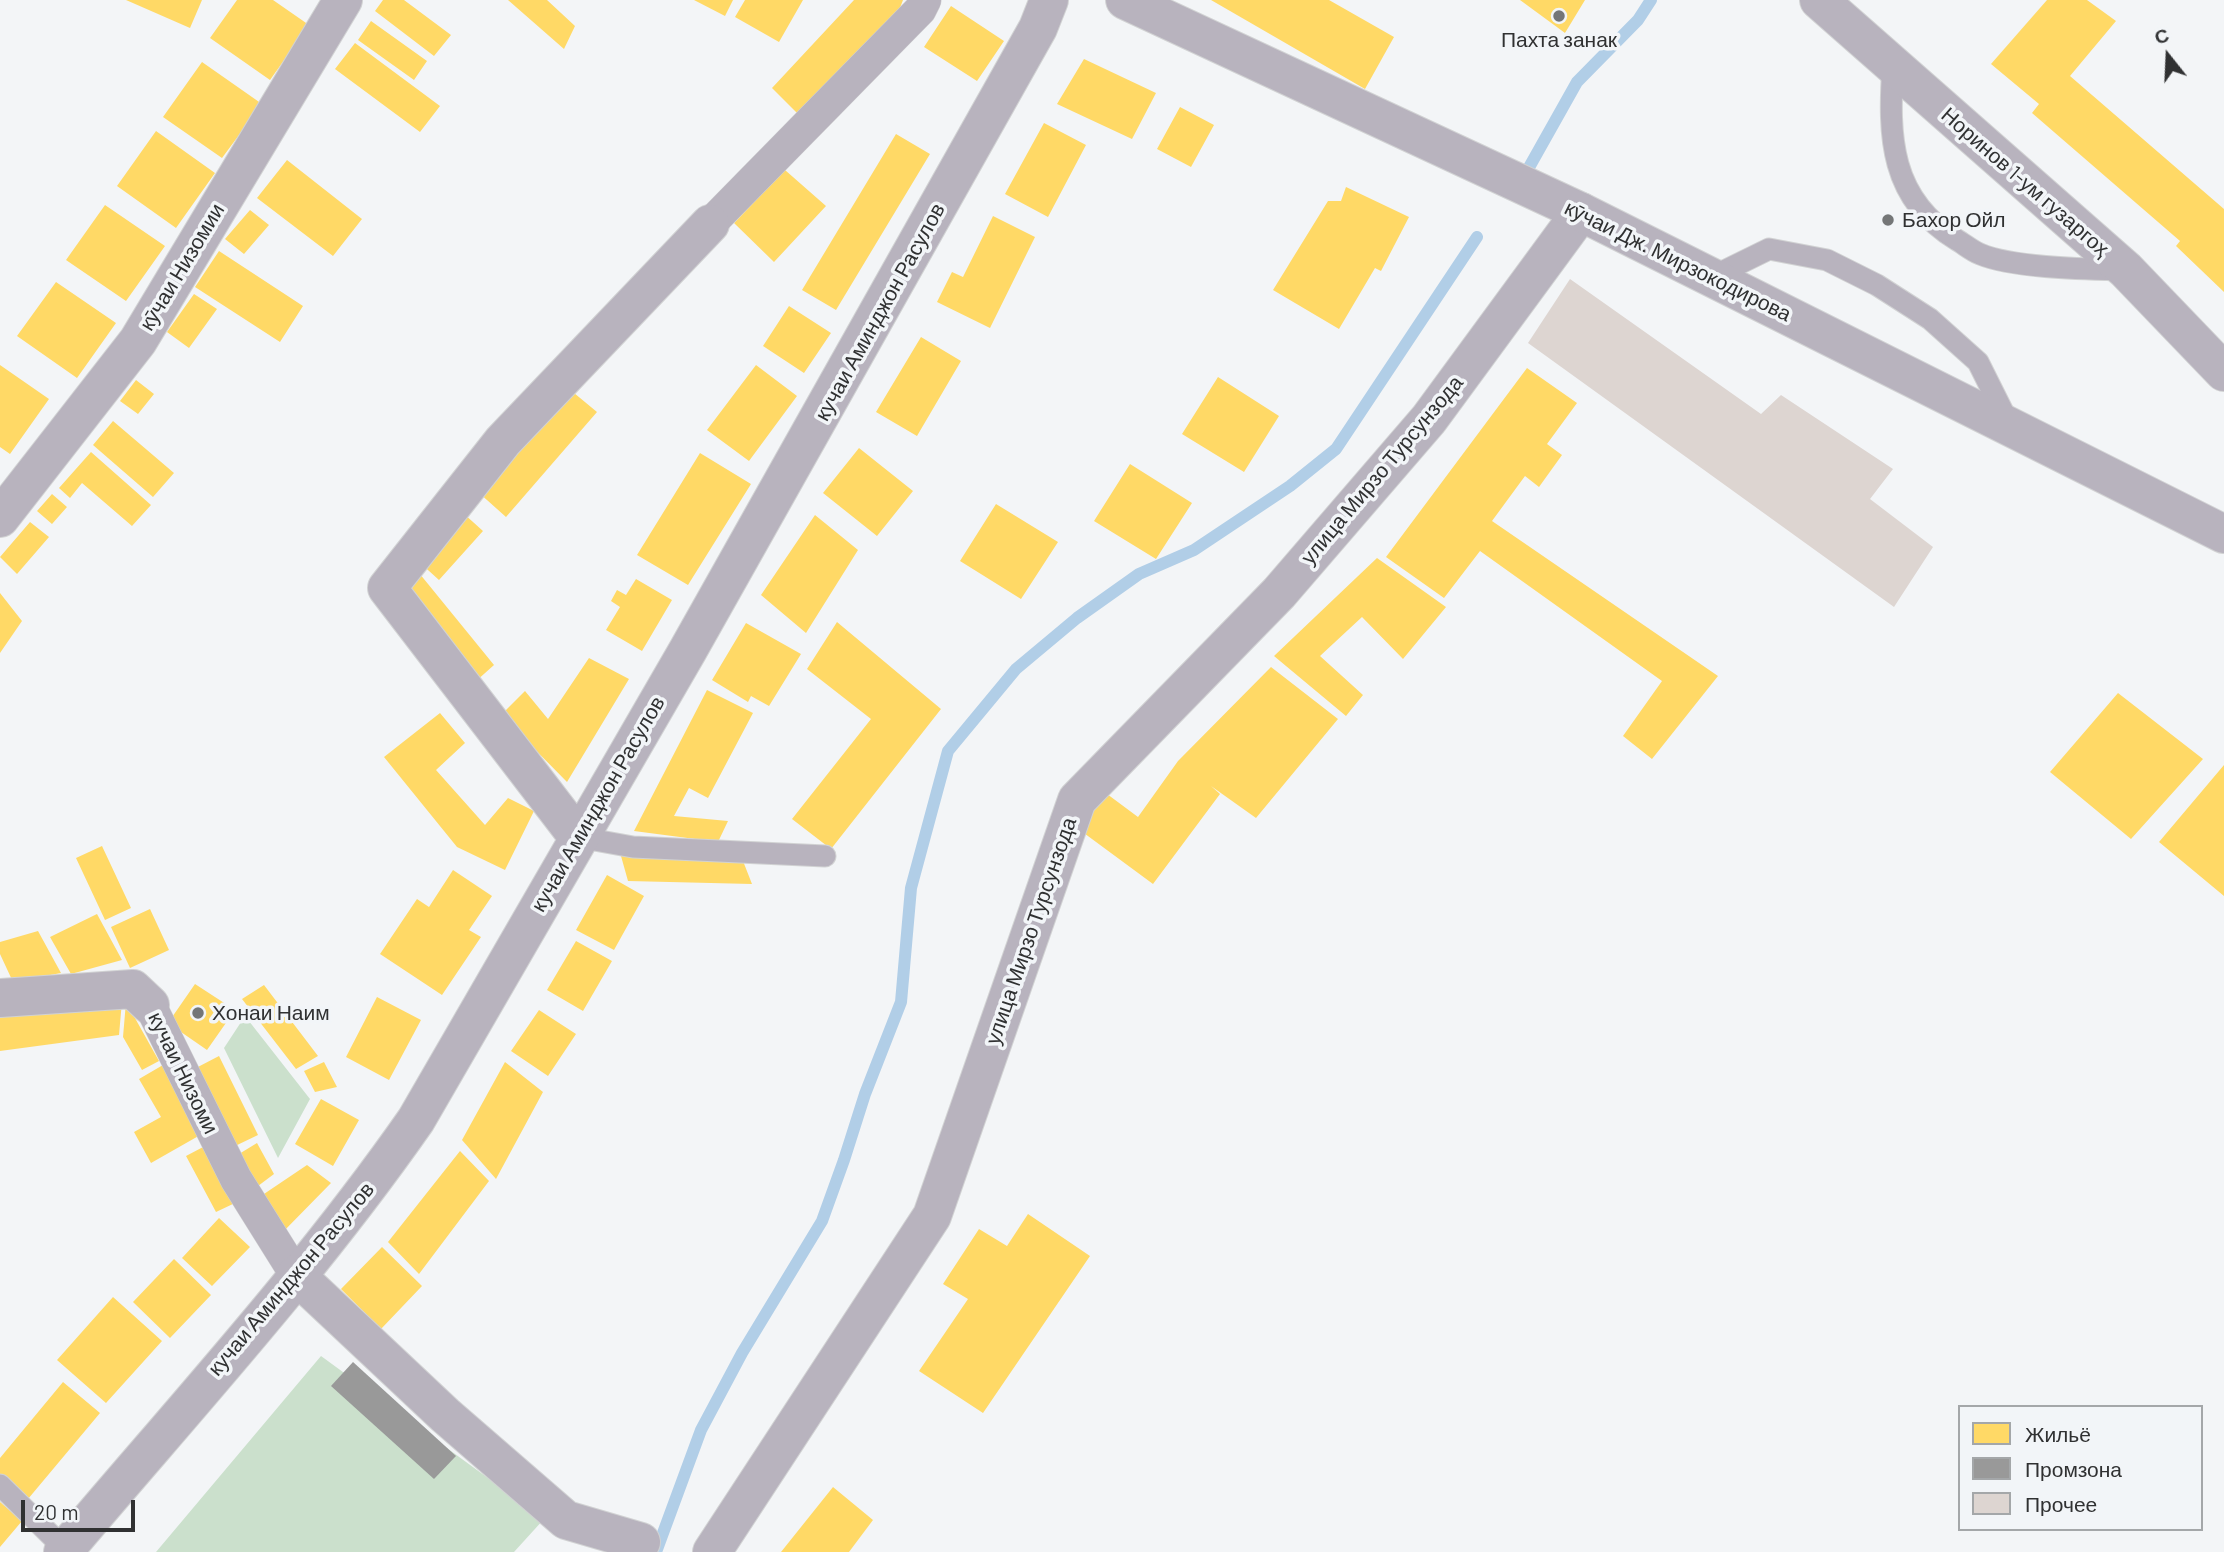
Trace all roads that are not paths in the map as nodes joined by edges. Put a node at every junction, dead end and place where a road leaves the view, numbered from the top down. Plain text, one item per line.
1 (925, 0) edge
2 (1049, 0) edge
3 (1125, 0) edge
4 (1819, 0) edge
5 (334, 4) edge
6 (1893, 65) junction
7 (1581, 212) junction
8 (710, 224) joint
9 (2126, 270) junction
10 (1712, 277) junction
11 (2223, 370) edge
12 (2009, 426) junction
13 (0, 518) edge
14 (2224, 534) edge
15 (578, 837) junction
16 (825, 856) dead end
17 (0, 998) edge
18 (150, 1005) joint
19 (296, 1275) junction
20 (0, 1485) edge
21 (641, 1542) dead end
22 (64, 1550) edge
23 (712, 1552) edge

1 - 8 street
2 - 15 street, кучаи Аминджон Расулов
3 - 7 street, кӯчаи Дж. Мирзокодирова
4 - 6 street, Норинов 1-ум гузаргоҳ
5 - 13 street, кӯчаи Низомии
6 - 9 street, Норинов 1-ум гузаргоҳ
6 - 9 lane
7 - 10 street, кӯчаи Дж. Мирзокодирова
7 - 23 street, улица Мирзо Турсунзода
8 - 15 street
9 - 11 street, Норинов 1-ум гузаргоҳ
10 - 12 street, кӯчаи Дж. Мирзокодирова
10 - 12 lane
12 - 14 street, кӯчаи Дж. Мирзокодирова
15 - 16 lane
15 - 19 street, кучаи Аминджон Расулов
17 - 18 street, кучаи Низоми
18 - 19 street, кучаи Низоми
19 - 21 street
19 - 22 street, кучаи Аминджон Расулов
20 - 22 lane

